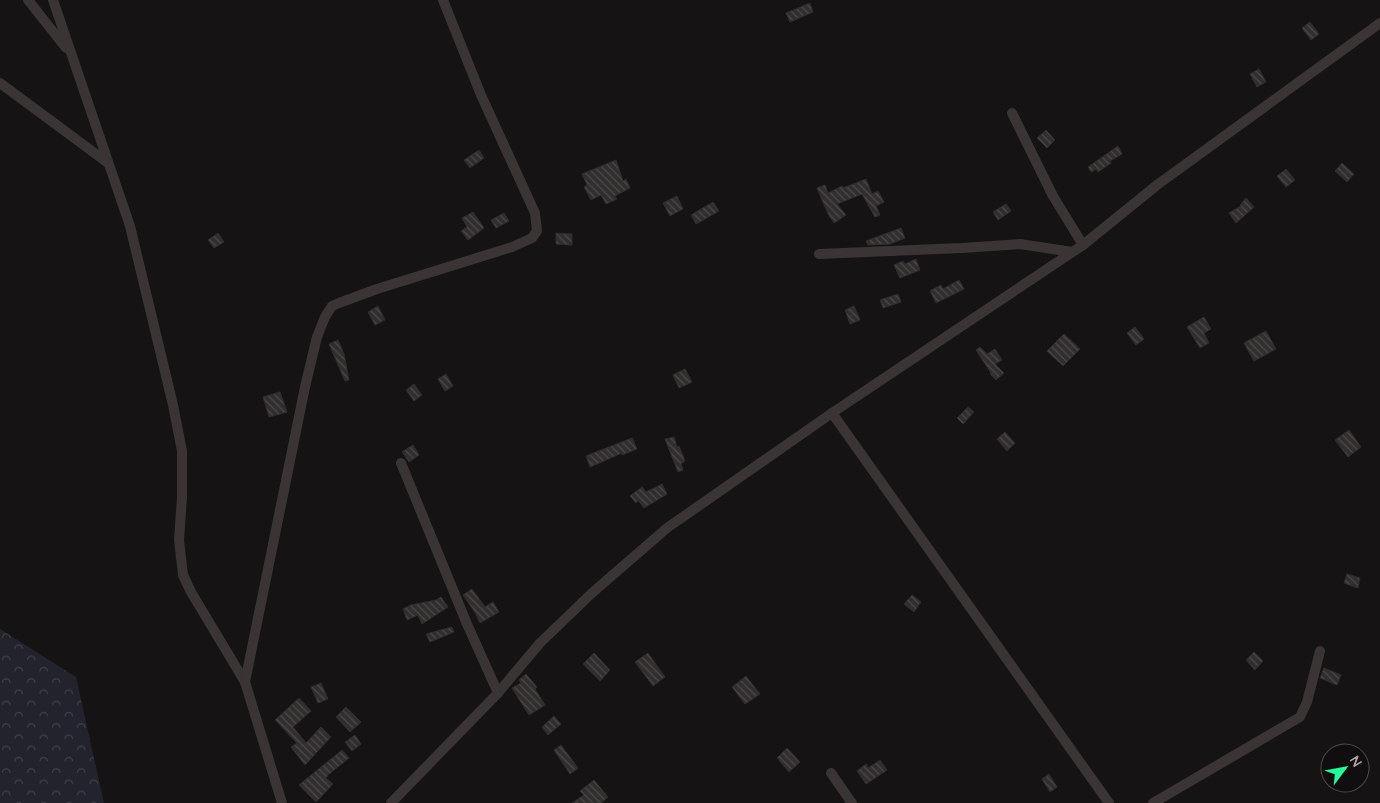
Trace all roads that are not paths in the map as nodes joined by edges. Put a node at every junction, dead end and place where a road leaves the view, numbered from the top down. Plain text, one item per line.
1 (28, 0) edge
2 (53, 0) edge
3 (443, 0) edge
4 (1380, 23) edge
5 (72, 57) junction
6 (0, 83) edge
7 (1012, 113) dead end
8 (108, 163) junction
9 (1083, 245) junction
10 (1072, 252) junction
11 (819, 254) dead end
12 (832, 413) junction
13 (402, 463) dead end
14 (1320, 651) dead end
15 (245, 682) junction
16 (498, 693) junction
17 (831, 773) dead end
18 (282, 803) edge
19 (391, 803) edge
20 (852, 803) edge
21 (1109, 803) edge
22 (1153, 803) edge

1 - 5 street
2 - 5 street
3 - 15 street
4 - 9 street
5 - 8 street
6 - 8 street
7 - 9 street
8 - 15 street
9 - 10 street
10 - 11 street
10 - 12 street
12 - 16 street
12 - 21 street
13 - 16 street
14 - 22 street
15 - 18 street
16 - 19 street
17 - 20 street

